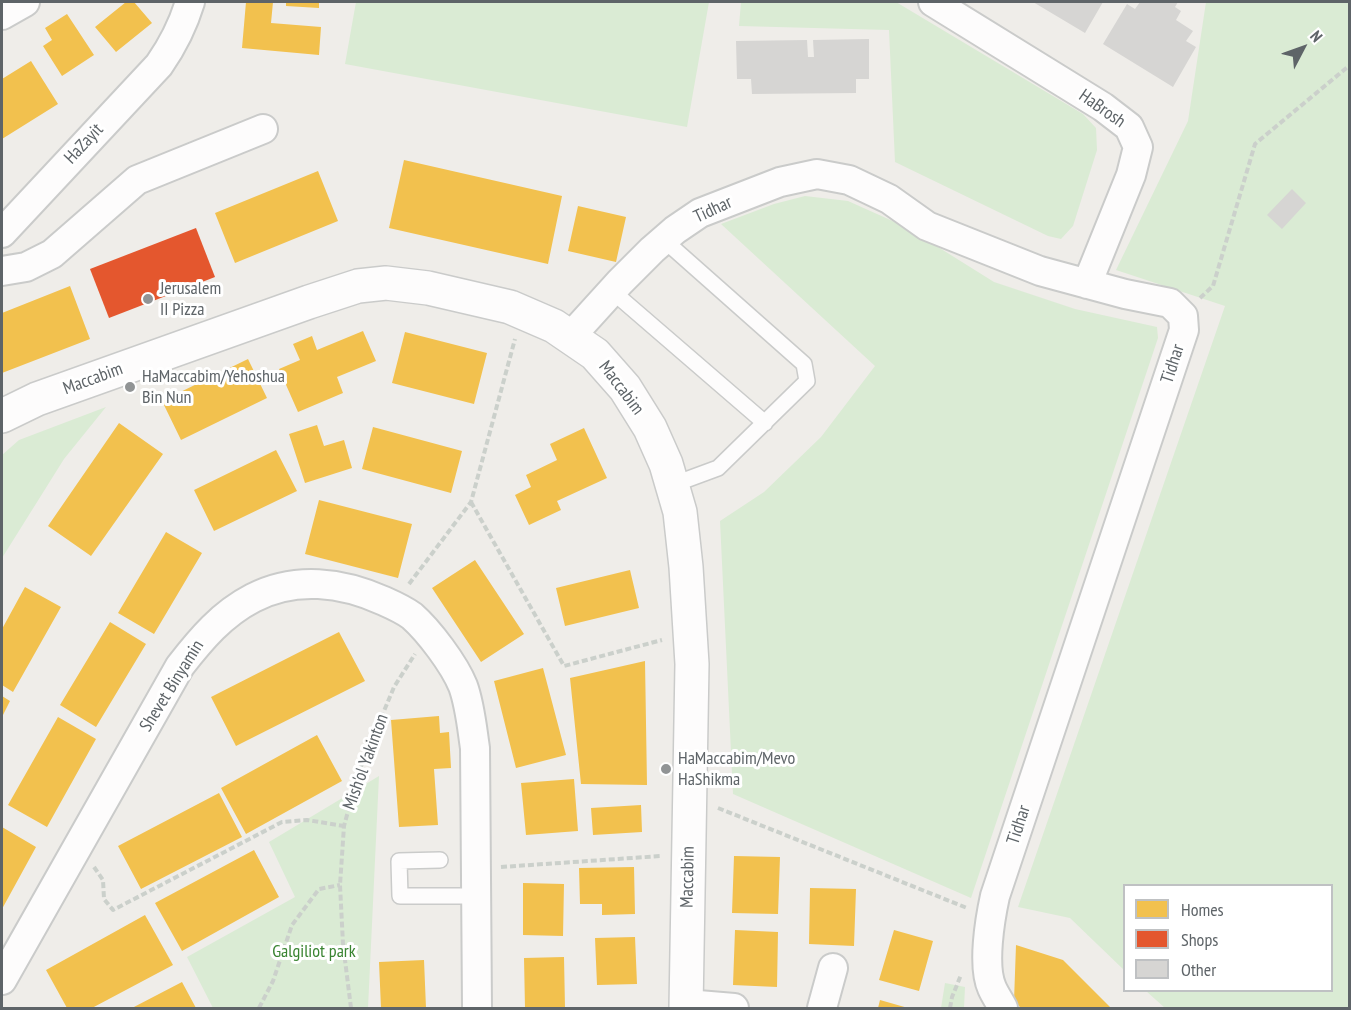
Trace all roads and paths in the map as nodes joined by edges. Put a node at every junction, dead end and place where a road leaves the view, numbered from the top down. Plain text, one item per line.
1 (25, 2) edge
2 (171, 2) edge
3 (190, 2) edge
4 (933, 2) edge
5 (2, 15) edge
6 (165, 55) junction
7 (1350, 65) edge
8 (263, 129) dead end
9 (2, 233) edge
10 (664, 240) junction
11 (2, 271) edge
12 (1087, 284) junction
13 (612, 291) junction
14 (522, 312) junction
15 (1183, 316) junction
16 (571, 336) junction
17 (37, 399) junction
18 (2, 407) edge
19 (2, 416) edge
20 (765, 423) junction
21 (672, 485) junction
22 (471, 502) junction
23 (393, 606) junction
24 (690, 632) junction
25 (428, 633) junction
26 (690, 796) junction
27 (344, 826) junction
28 (688, 854) junction
29 (70, 860) junction
30 (440, 860) dead end
31 (476, 882) junction
32 (340, 885) junction
33 (990, 918) junction
34 (832, 968) dead end
35 (2, 980) edge
36 (686, 1006) edge
37 (259, 1008) edge
38 (351, 1008) edge
39 (477, 1008) edge
40 (734, 1008) edge
41 (822, 1008) edge
42 (1003, 1008) edge

1 - 5 street
2 - 6 street, HaZayit
3 - 6 street, HaZayit
4 - 12 street, HaBrosh
6 - 9 street, HaZayit
7 - 15 path
8 - 11 street
10 - 12 street, Tidhar
10 - 13 street, Tidhar
10 - 20 lane
12 - 15 street, Tidhar
13 - 16 street, Tidhar
13 - 20 lane
14 - 16 street, Maccabim
14 - 17 street, Maccabim
14 - 22 path
15 - 33 street, Tidhar
16 - 21 street, Maccabim
17 - 18 street, Maccabim
17 - 19 street, Maccabim
20 - 21 lane
21 - 24 street, Maccabim
22 - 23 path
22 - 24 path
23 - 25 street, Shevet Binyamin
23 - 29 street, Shevet Binyamin
24 - 26 street, Maccabim
25 - 27 path, Mish'ol Yakinton
25 - 31 street, Shevet Binyamin
26 - 28 street, Maccabim
26 - 33 path
27 - 29 path
27 - 32 path, Mish'ol Yakinton
28 - 31 path
28 - 36 street, Maccabim
29 - 35 street, Shevet Binyamin
30 - 31 lane
31 - 39 street, Shevet Binyamin
32 - 37 path
32 - 38 path, Mish'ol Yakinton
33 - 42 street, Tidhar
34 - 41 street
36 - 40 street

